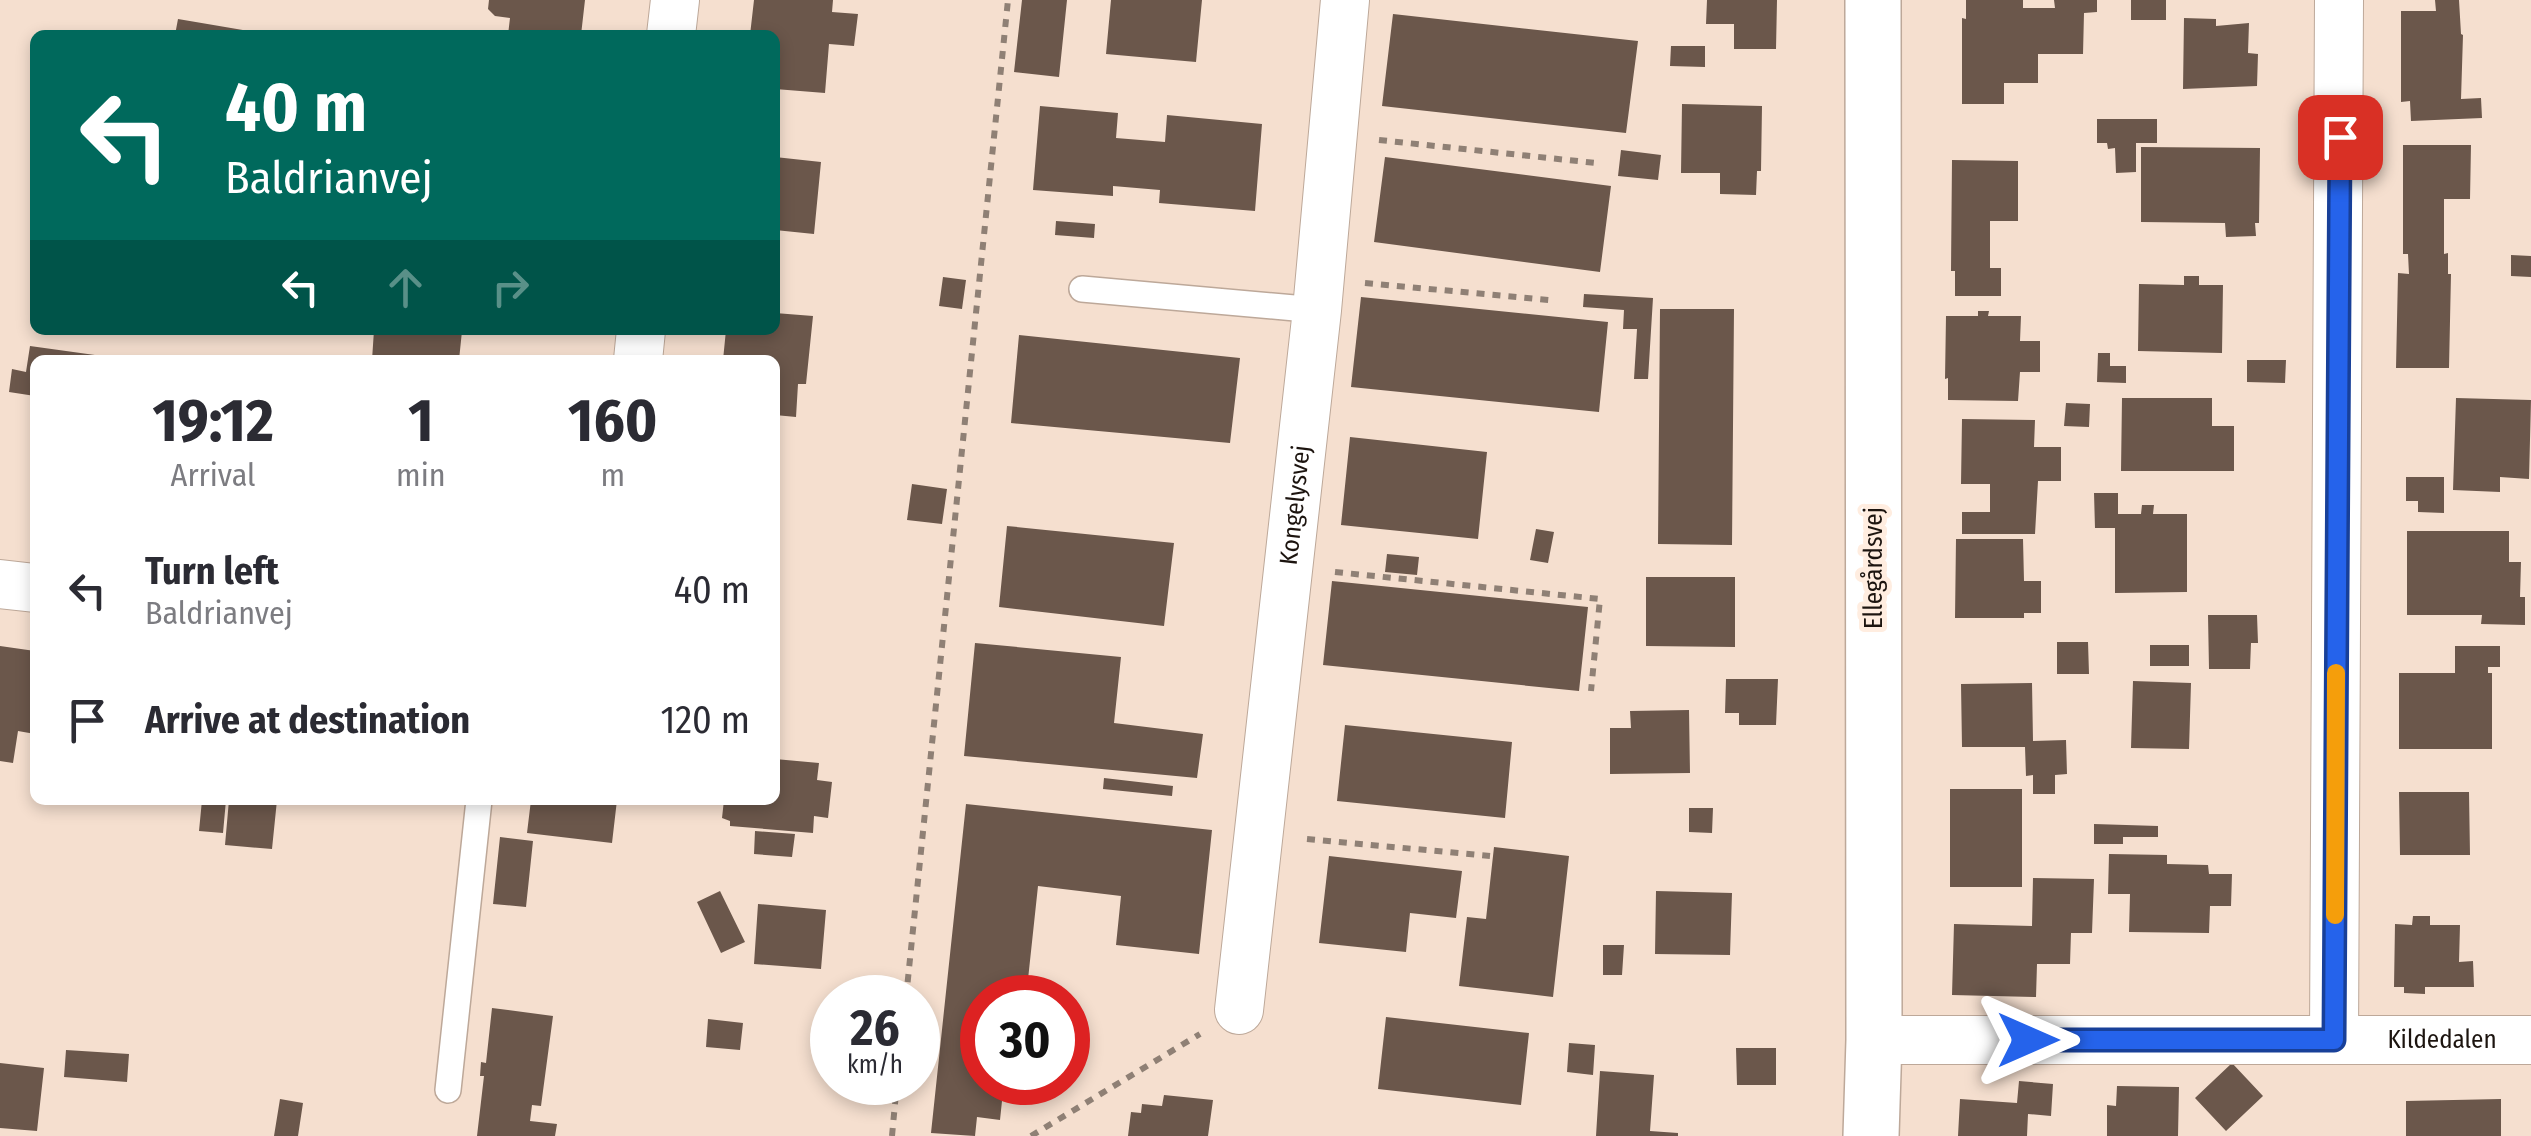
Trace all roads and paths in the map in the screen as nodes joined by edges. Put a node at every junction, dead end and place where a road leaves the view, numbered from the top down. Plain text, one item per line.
1 (674, 0) edge
2 (1008, 0) edge
3 (1345, 0) edge
4 (1873, 0) edge
5 (2339, 0) edge
6 (671, 30) edge
7 (1333, 135) junction
8 (1596, 164) dead end
9 (1082, 289) dead end
10 (1318, 294) junction
11 (1549, 300) dead end
12 (1289, 568) junction
13 (0, 584) edge
14 (30, 587) edge
15 (1590, 691) dead end
16 (479, 805) edge
17 (1259, 834) junction
18 (1490, 856) dead end
19 (908, 975) edge
20 (1240, 1010) joint
21 (1874, 1040) junction
22 (2334, 1040) junction
23 (2531, 1040) edge
24 (448, 1090) dead end
25 (895, 1105) edge
26 (892, 1136) edge
27 (1031, 1136) edge
28 (1871, 1136) edge

1 - 6 street
2 - 19 path
3 - 7 street, Kongelysvej
4 - 21 street, Ellegårdsvej
5 - 22 street
7 - 8 path
7 - 10 street, Kongelysvej
9 - 10 lane
10 - 11 path
10 - 12 street, Kongelysvej
12 - 15 path
12 - 17 street, Kongelysvej
13 - 14 street
16 - 24 lane
17 - 18 path
17 - 20 street, Kongelysvej
20 - 27 path
21 - 22 street, Kildedalen
21 - 28 street, Ellegårdsvej
22 - 23 street, Kildedalen
25 - 26 path

